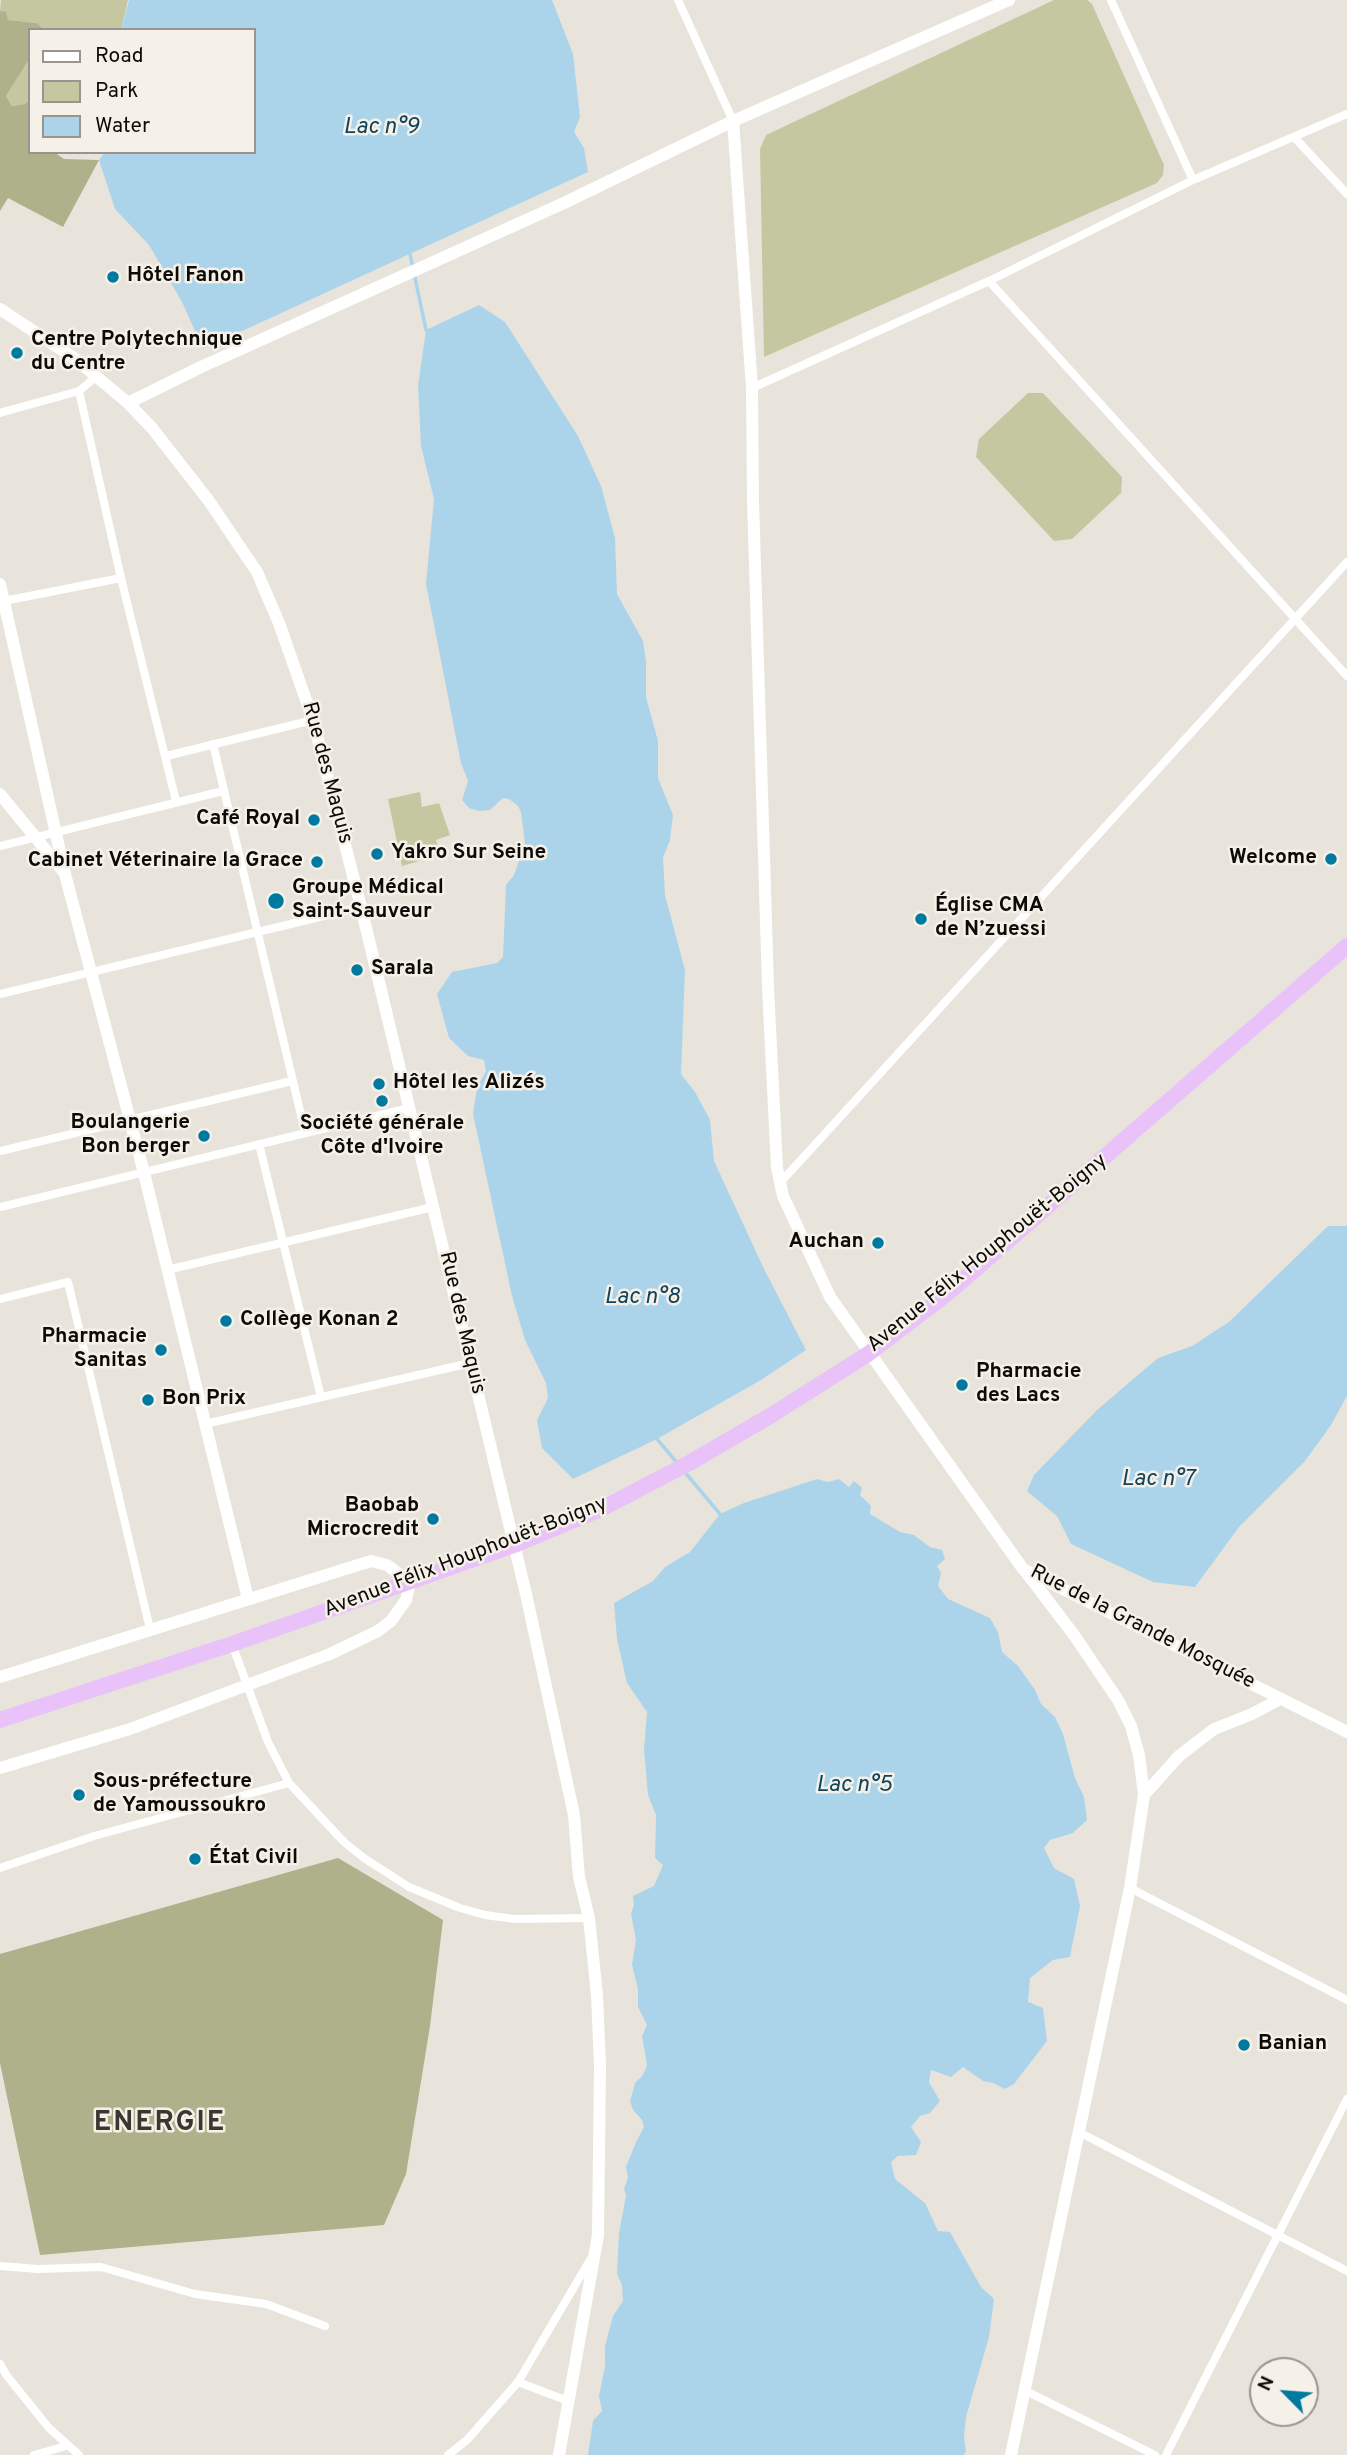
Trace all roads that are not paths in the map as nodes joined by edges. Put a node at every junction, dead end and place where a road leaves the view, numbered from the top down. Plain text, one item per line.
1 (678, 0) edge
2 (1009, 0) edge
3 (1111, 0) edge
4 (1347, 114) edge
5 (733, 121) junction
6 (1295, 138) junction
7 (1193, 180) junction
8 (1347, 194) edge
9 (989, 281) junction
10 (0, 309) edge
11 (97, 376) junction
12 (752, 388) junction
13 (79, 391) junction
14 (128, 402) junction
15 (0, 412) edge
16 (1347, 562) edge
17 (121, 578) junction
18 (0, 584) edge
19 (2, 599) edge
20 (1296, 619) junction
21 (1347, 676) edge
22 (313, 720) junction
23 (213, 744) junction
24 (166, 756) junction
25 (223, 791) junction
26 (0, 794) edge
27 (176, 801) junction
28 (57, 830) junction
29 (36, 836) junction
30 (0, 846) edge
31 (65, 874) junction
32 (361, 907) junction
33 (256, 933) junction
34 (1347, 946) edge
35 (92, 971) junction
36 (0, 994) edge
37 (292, 1081) junction
38 (410, 1108) junction
39 (130, 1122) junction
40 (305, 1132) junction
41 (259, 1144) junction
42 (0, 1151) edge
43 (144, 1173) junction
44 (779, 1184) junction
45 (0, 1207) edge
46 (433, 1207) junction
47 (282, 1242) junction
48 (167, 1270) junction
49 (0, 1299) edge
50 (868, 1354) junction
51 (470, 1363) junction
52 (321, 1397) junction
53 (205, 1424) junction
54 (514, 1545) junction
55 (1023, 1569) junction
56 (410, 1582) junction
57 (248, 1599) junction
58 (150, 1629) junction
59 (232, 1644) junction
60 (0, 1677) edge
61 (247, 1686) junction
62 (1280, 1699) junction
63 (0, 1720) edge
64 (1347, 1732) edge
65 (0, 1768) edge
66 (289, 1783) junction
67 (1144, 1795) junction
68 (0, 1868) edge
69 (1130, 1888) junction
70 (589, 1918) junction
71 (1347, 2000) edge
72 (1347, 2099) edge
73 (1077, 2131) junction
74 (1278, 2235) junction
75 (597, 2248) junction
76 (0, 2266) edge
77 (1347, 2271) edge
78 (325, 2326) dead end
79 (0, 2364) edge
80 (518, 2382) junction
81 (1024, 2390) junction
82 (568, 2401) junction
83 (66, 2446) junction
84 (34, 2455) edge
85 (79, 2455) edge
86 (448, 2455) edge
87 (559, 2455) edge
88 (1011, 2455) edge
89 (1155, 2455) edge
90 (1166, 2455) edge

1 - 5 street
2 - 5 street
3 - 7 street
4 - 6 street
5 - 12 street, Rue de la Grande Mosquée
5 - 14 street
6 - 7 street
6 - 8 street
7 - 9 street
9 - 12 street
9 - 20 street
10 - 11 street, Rue des Maquis
11 - 13 street
11 - 14 street, Rue des Maquis
12 - 44 street, Rue de la Grande Mosquée
13 - 15 street
13 - 17 street
14 - 22 street, Rue des Maquis
16 - 20 street
17 - 19 street
17 - 24 street
18 - 19 street
19 - 28 street
20 - 21 street
20 - 44 street
22 - 23 street
22 - 32 street, Rue des Maquis
23 - 24 street
23 - 25 street
24 - 27 street
25 - 27 street
25 - 33 street
26 - 29 street
27 - 28 street
28 - 29 street
28 - 31 street
29 - 30 street
29 - 31 street
31 - 35 street
32 - 33 street
32 - 38 street, Rue des Maquis
33 - 35 street
33 - 37 street
34 - 50 highway, Avenue Félix Houphouët-Boigny
35 - 36 street
35 - 39 street
37 - 39 street
37 - 40 street
38 - 40 street
38 - 46 street, Rue des Maquis
39 - 42 street
39 - 43 street
40 - 41 street
41 - 43 street
41 - 47 street
43 - 45 street
43 - 48 street
44 - 50 street, Rue de la Grande Mosquée
46 - 47 street
46 - 51 street, Rue des Maquis
47 - 48 street
47 - 52 street
48 - 53 street
49 - 58 street
50 - 54 highway, Avenue Félix Houphouët-Boigny
50 - 55 street, Rue de la Grande Mosquée
51 - 52 street
51 - 54 street, Rue des Maquis
52 - 53 street
53 - 57 street
54 - 56 highway, Avenue Félix Houphouët-Boigny
54 - 70 street, Rue des Maquis
55 - 62 street, Rue de la Grande Mosquée
55 - 67 street
56 - 57 street
56 - 59 highway, Avenue Félix Houphouët-Boigny
56 - 61 street
57 - 58 street
58 - 60 street
59 - 61 street
59 - 63 highway, Avenue Félix Houphouët-Boigny
61 - 65 street
61 - 66 street
62 - 64 street, Rue de la Grande Mosquée
62 - 67 street
66 - 68 street
66 - 70 street
67 - 69 street
69 - 71 street
69 - 73 street
70 - 75 street, Rue des Maquis
72 - 74 street
73 - 74 street
73 - 81 street
74 - 77 street
74 - 90 street
75 - 80 street
75 - 82 street, Rue des Maquis
76 - 78 street
79 - 83 street
80 - 82 street
80 - 86 street
81 - 88 street
81 - 89 street
82 - 87 street, Rue des Maquis
83 - 84 street
83 - 85 street

